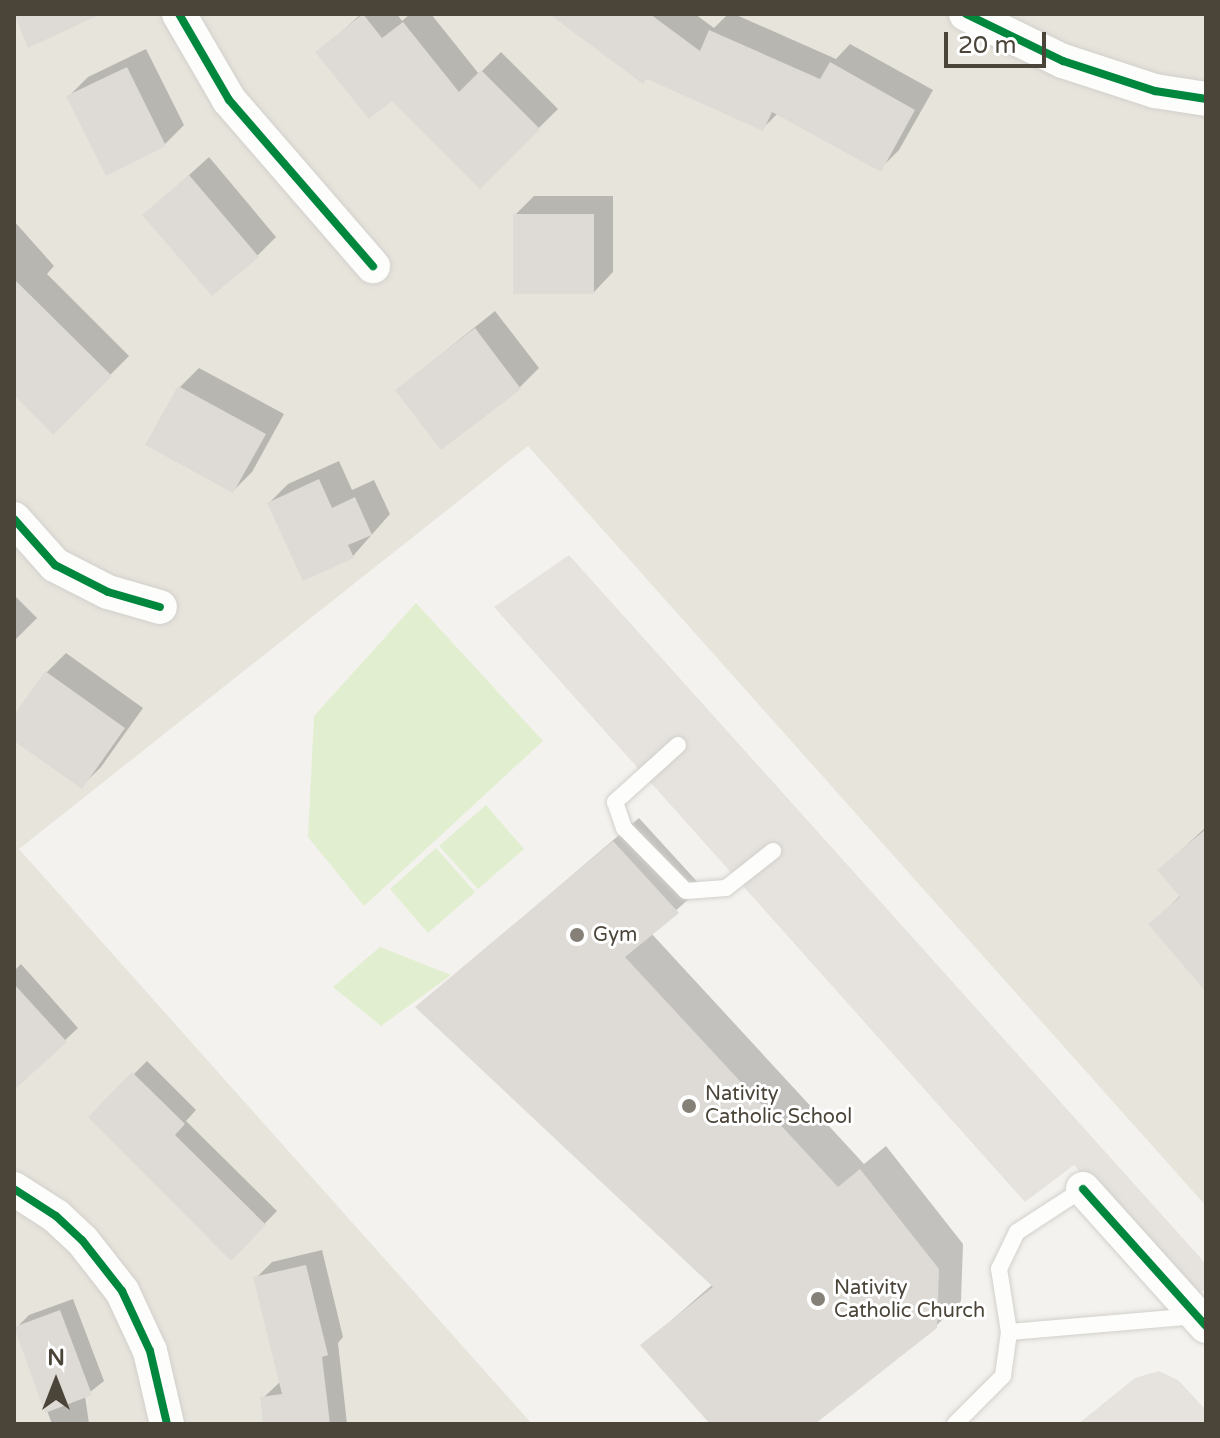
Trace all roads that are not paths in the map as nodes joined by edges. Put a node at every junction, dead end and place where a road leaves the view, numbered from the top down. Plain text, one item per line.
1 (179, 14) edge
2 (966, 14) edge
3 (1206, 99) edge
4 (373, 266) dead end
5 (14, 519) edge
6 (160, 607) dead end
7 (678, 745) dead end
8 (773, 851) dead end
9 (14, 1189) edge
10 (1083, 1189) joint
11 (1201, 1321) edge
12 (1009, 1332) junction
13 (167, 1424) edge
14 (955, 1424) edge

1 - 4 street
2 - 3 street
5 - 6 street
7 - 8 lane
9 - 13 street
10 - 11 street
10 - 12 lane
11 - 12 lane
12 - 14 lane

